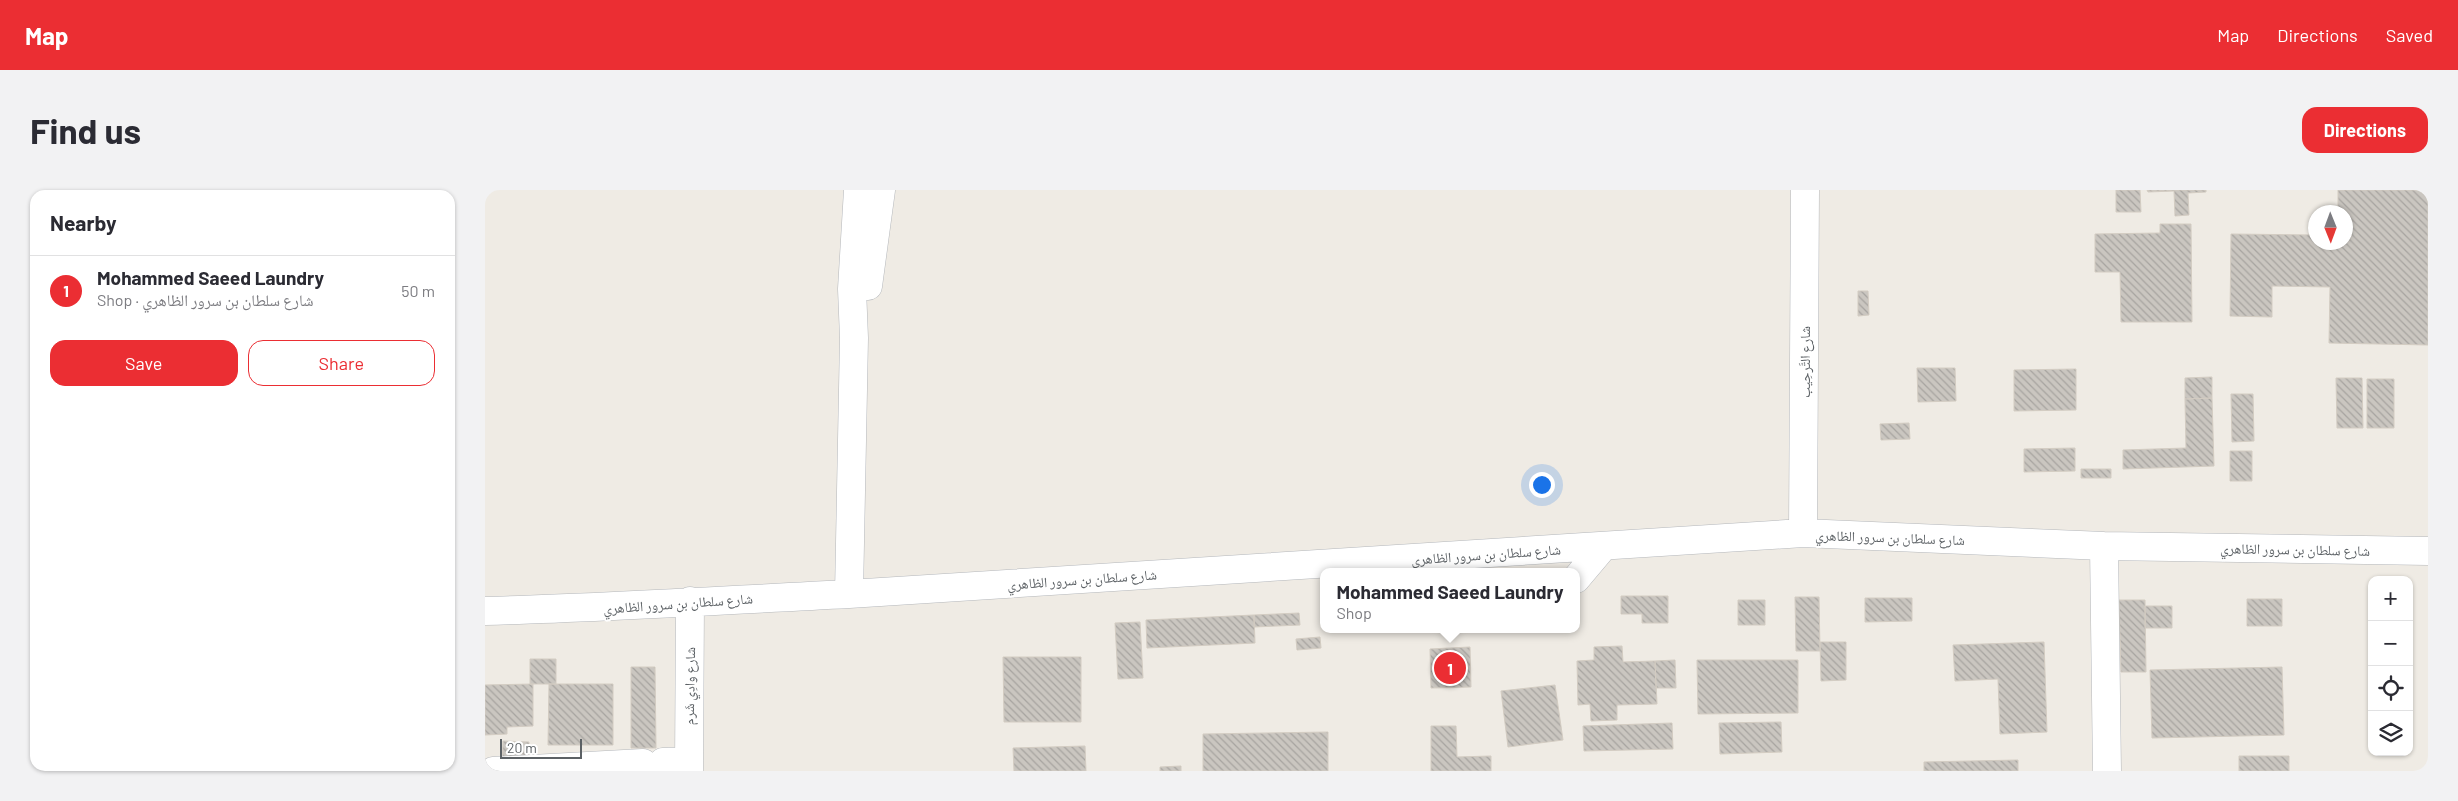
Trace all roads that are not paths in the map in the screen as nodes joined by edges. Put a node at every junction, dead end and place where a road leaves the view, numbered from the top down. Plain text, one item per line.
1 (858, 190) edge
2 (881, 190) edge
3 (1805, 190) edge
4 (854, 338) junction
5 (1803, 533) junction
6 (1603, 546) junction
7 (2104, 546) junction
8 (2428, 551) edge
9 (1385, 566) edge
10 (1347, 568) edge
11 (1320, 569) edge
12 (1580, 574) edge
13 (849, 594) junction
14 (691, 601) junction
15 (485, 611) edge
16 (671, 764) edge
17 (493, 771) edge
18 (2107, 771) edge

1 - 4 street
2 - 4 street
3 - 5 street, شارع التَّرحِيب
4 - 13 street
5 - 6 street, شارع سلطان بن سرور الظاهري
5 - 7 street, شارع سلطان بن سرور الظاهري
6 - 9 street, شارع سلطان بن سرور الظاهري
6 - 12 street
7 - 8 street, شارع سلطان بن سرور الظاهري
7 - 18 street
9 - 10 street, شارع سلطان بن سرور الظاهري
11 - 13 street, شارع سلطان بن سرور الظاهري
13 - 14 street, شارع سلطان بن سرور الظاهري
14 - 15 street, شارع سلطان بن سرور الظاهري
14 - 16 street, شارع وادِي شَرم
16 - 17 street

